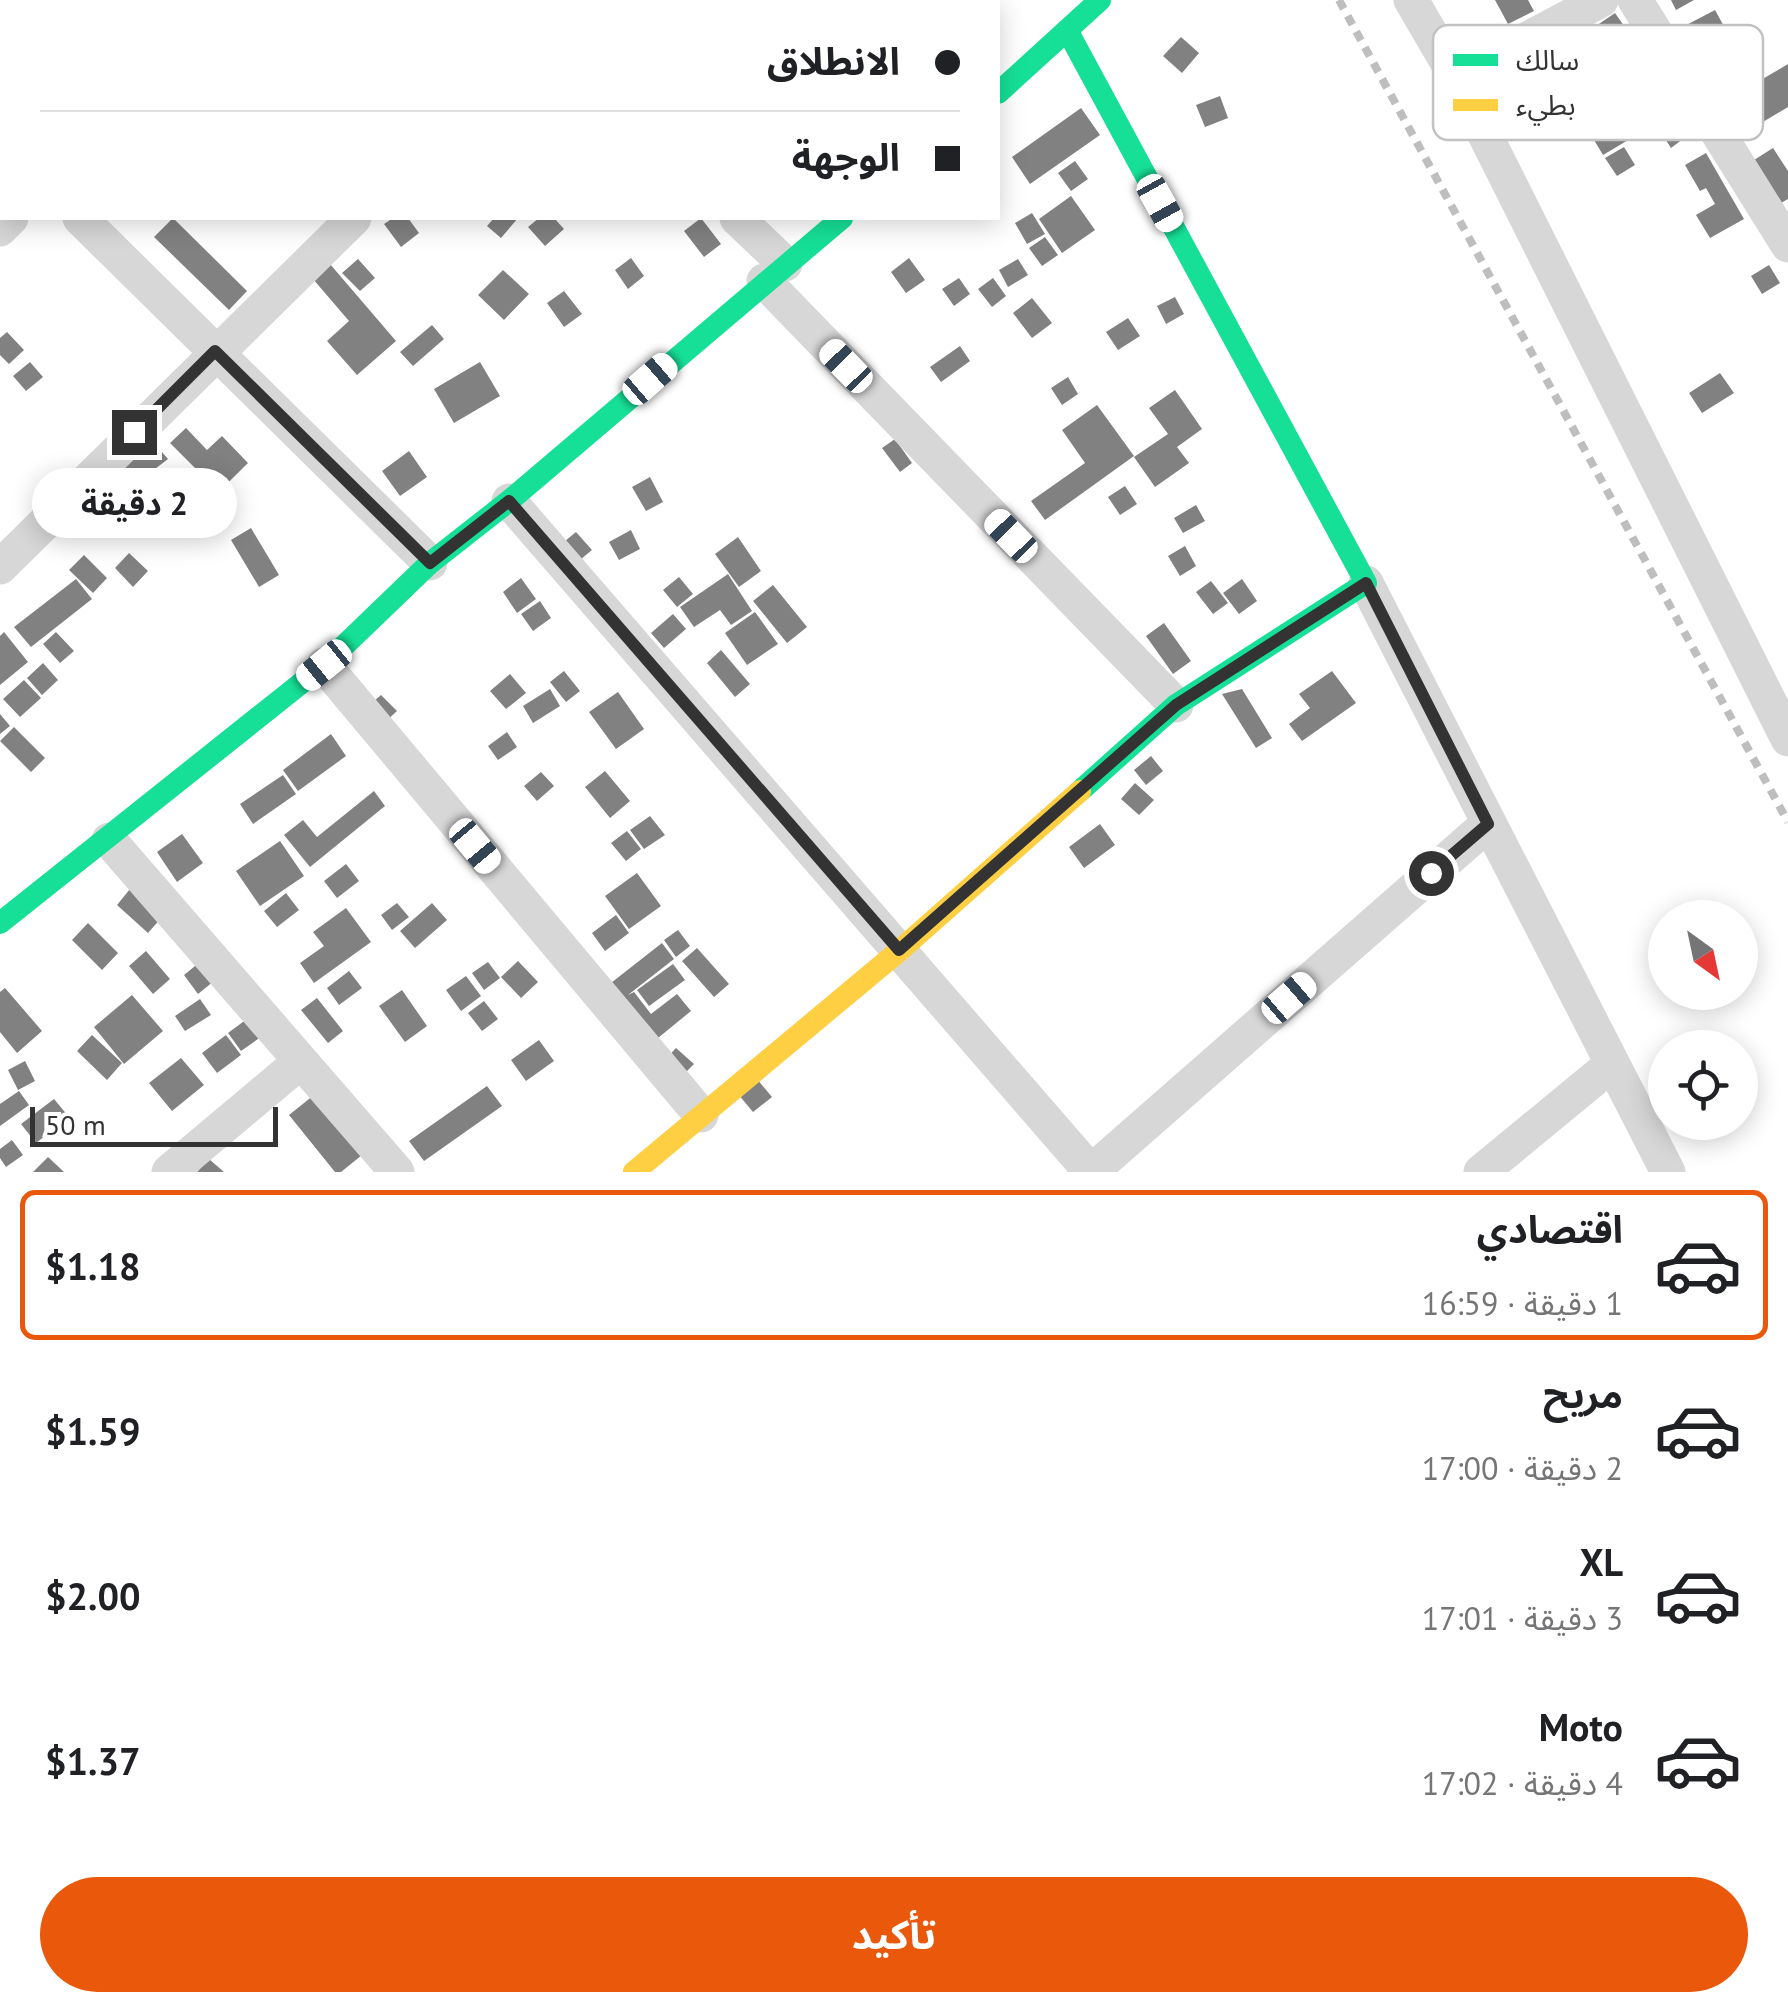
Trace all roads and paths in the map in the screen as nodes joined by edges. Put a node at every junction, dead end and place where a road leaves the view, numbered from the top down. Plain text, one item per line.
1 (1100, 0) edge
2 (1410, 0) edge
3 (1600, 0) edge
4 (1635, 0) edge
5 (1553, 25) edge
6 (1651, 25) edge
7 (1066, 30) junction
8 (1433, 38) edge
9 (1000, 90) edge
10 (1488, 140) edge
11 (1722, 140) edge
12 (82, 220) edge
13 (352, 220) edge
14 (738, 220) edge
15 (840, 220) edge
16 (1788, 245) edge
17 (774, 273) junction
18 (215, 351) junction
19 (509, 501) junction
20 (430, 563) junction
21 (0, 566) edge
22 (1366, 583) junction
23 (324, 665) junction
24 (1176, 705) junction
25 (1783, 721) edge
26 (1488, 824) junction
27 (109, 840) junction
28 (0, 924) edge
29 (899, 950) junction
30 (300, 1062) junction
31 (1612, 1065) junction
32 (701, 1116) junction
33 (169, 1172) edge
34 (396, 1172) edge
35 (634, 1172) edge
36 (1091, 1172) edge
37 (1482, 1172) edge
38 (1668, 1172) edge

1 - 7 street
2 - 8 street
3 - 5 street
4 - 6 street
7 - 9 street
7 - 22 street
10 - 25 street
11 - 16 street
12 - 18 street
13 - 18 street
14 - 17 street
15 - 17 street
17 - 19 street
17 - 24 street
18 - 20 street
18 - 21 street
19 - 20 street
19 - 29 street
20 - 23 street
22 - 24 street
22 - 26 street
23 - 27 street
23 - 32 street
24 - 29 street
26 - 31 street
26 - 36 street
27 - 28 street
27 - 30 street
29 - 32 street
29 - 36 street
30 - 33 street
30 - 34 street
31 - 37 street
31 - 38 street
32 - 35 street

